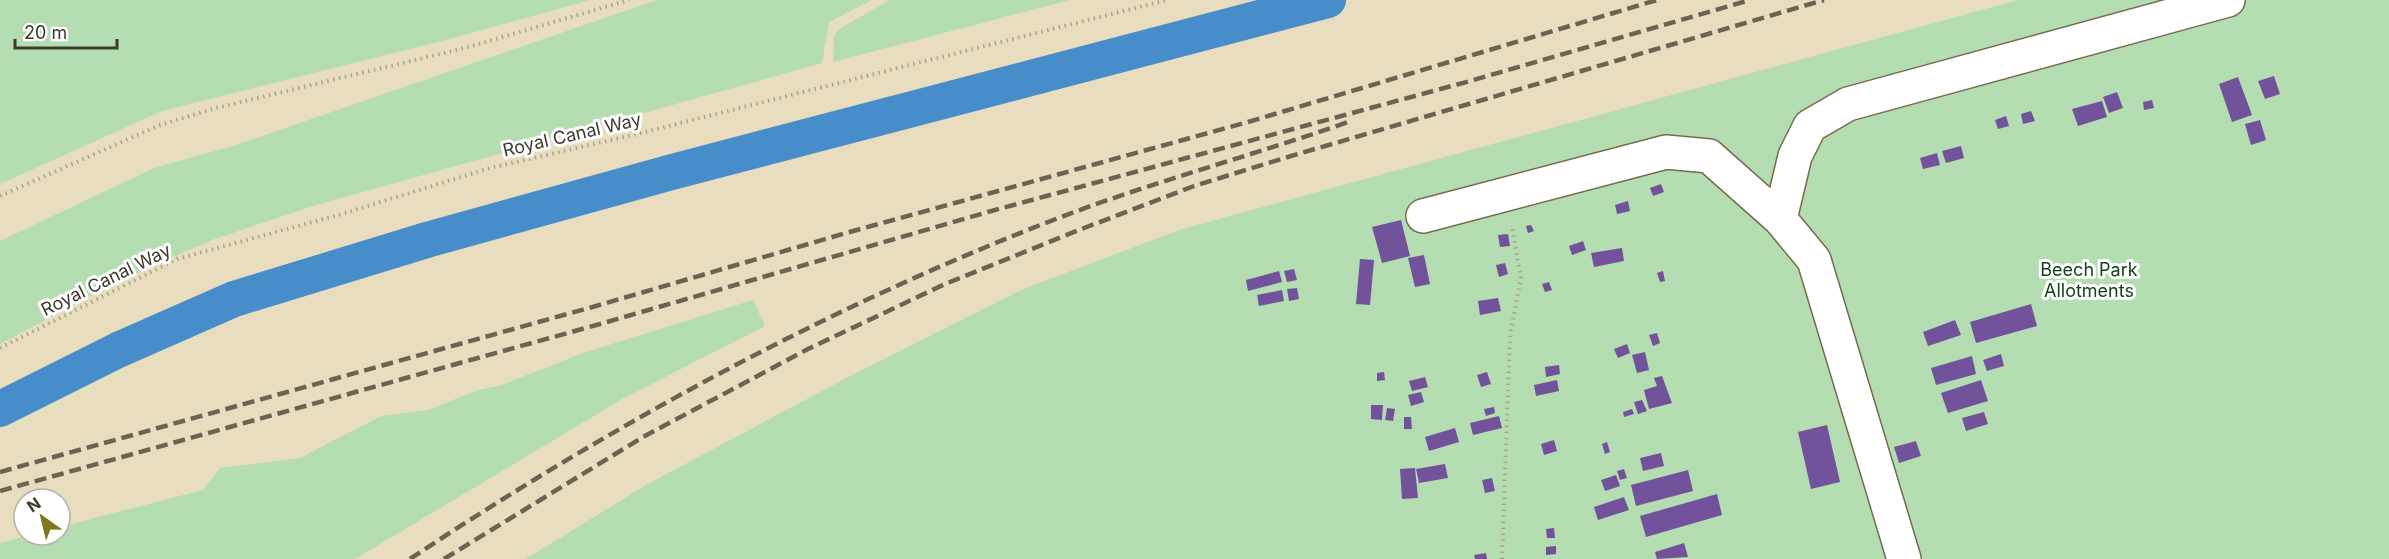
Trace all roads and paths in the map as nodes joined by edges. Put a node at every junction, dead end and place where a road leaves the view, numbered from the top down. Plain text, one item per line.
1 (629, 0) edge
2 (1167, 0) edge
3 (2228, 0) edge
4 (1506, 194) junction
5 (0, 196) edge
6 (1423, 216) dead end
7 (1780, 219) junction
8 (0, 348) edge
9 (1502, 559) edge
10 (1904, 559) edge

1 - 5 path
2 - 8 path, Royal Canal Way
3 - 7 lane
4 - 6 lane
4 - 7 lane
4 - 9 path
7 - 10 lane

